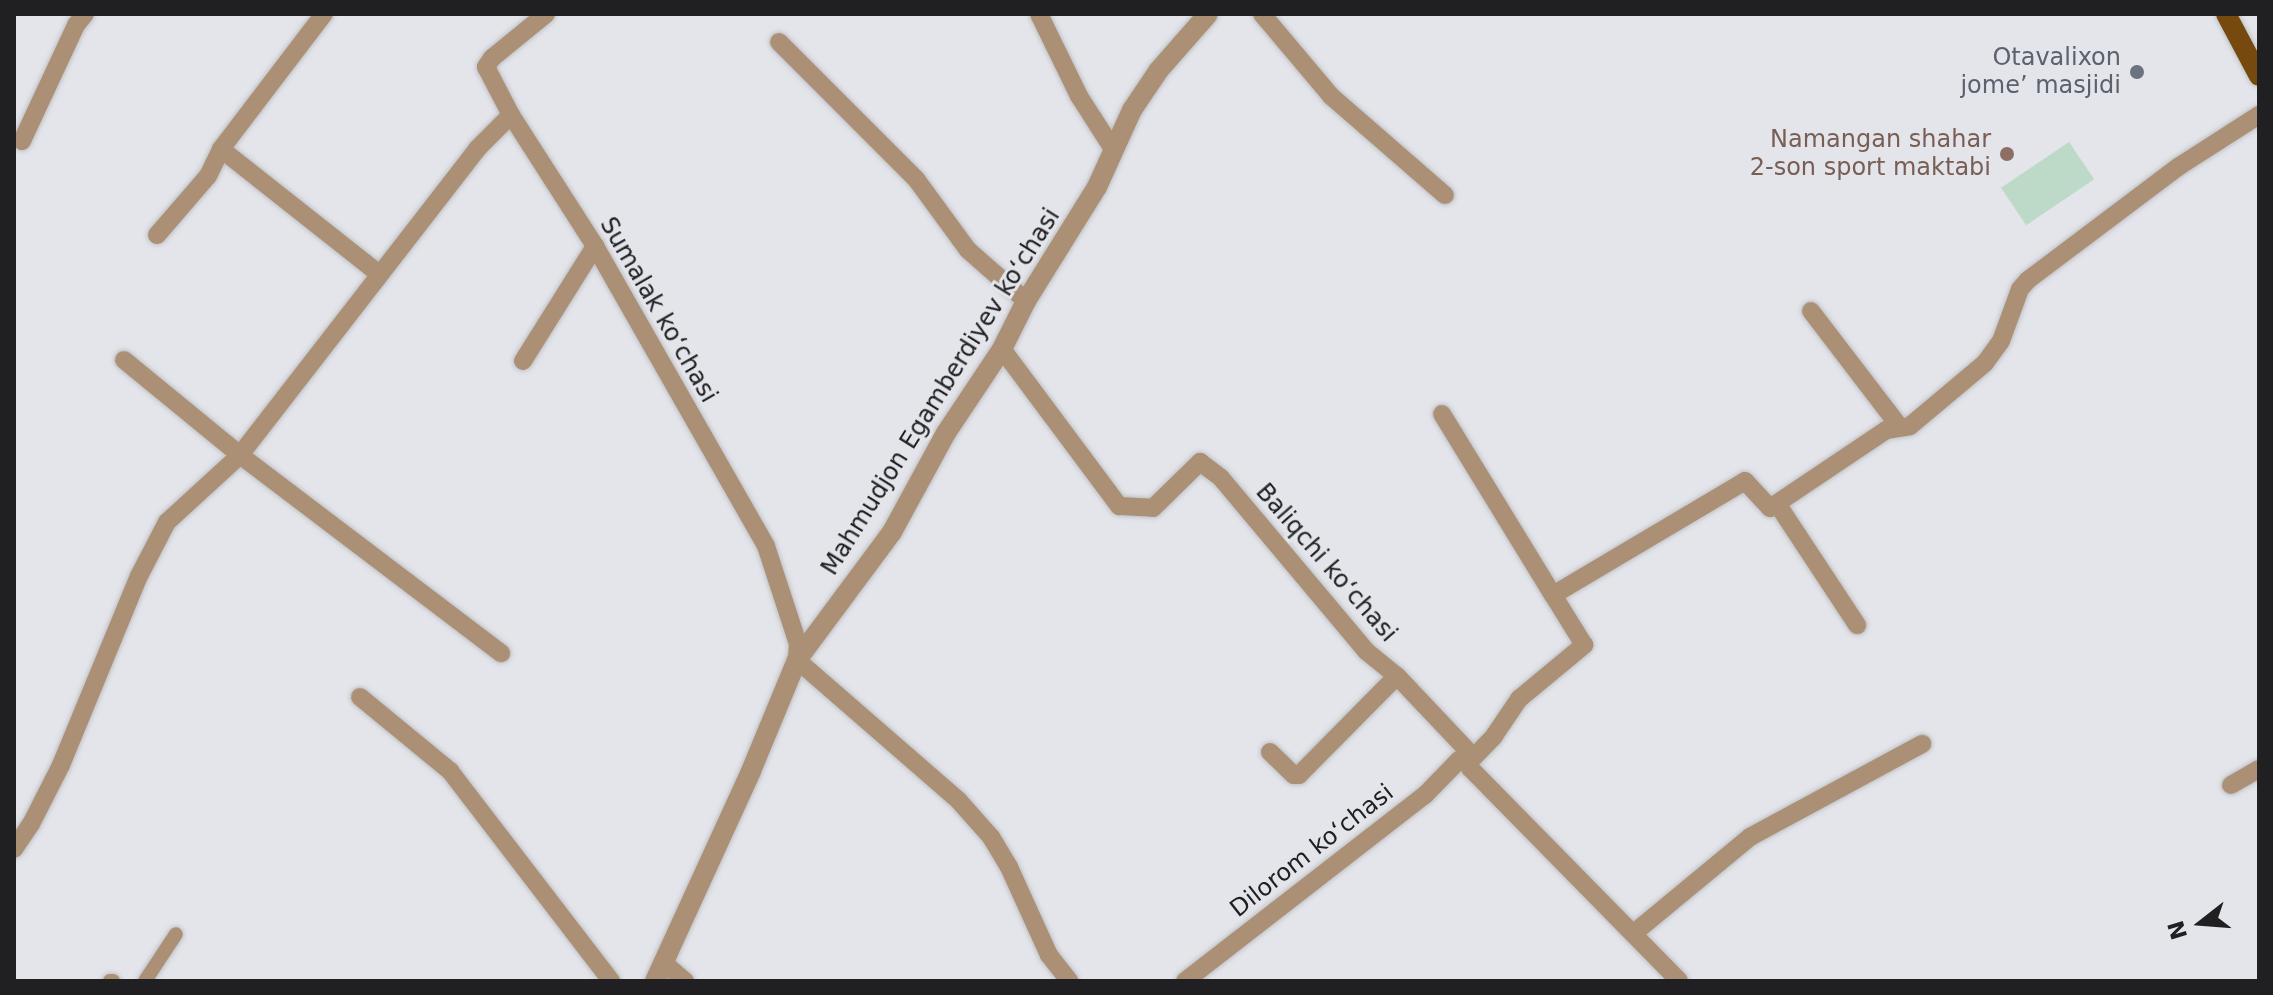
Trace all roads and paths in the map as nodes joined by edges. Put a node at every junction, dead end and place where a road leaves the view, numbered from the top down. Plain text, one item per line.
1 (85, 14) edge
2 (324, 14) edge
3 (546, 14) edge
4 (1039, 14) edge
5 (1208, 14) edge
6 (1262, 14) edge
7 (2226, 14) edge
8 (779, 42) dead end
9 (2259, 76) edge
10 (511, 115) junction
11 (2259, 115) edge
12 (17, 143) edge
13 (221, 149) junction
14 (1113, 149) junction
15 (1445, 195) dead end
16 (157, 235) dead end
17 (595, 246) junction
18 (379, 274) junction
19 (1026, 301) junction
20 (1811, 311) dead end
21 (1002, 349) junction
22 (124, 360) dead end
23 (523, 361) dead end
24 (1442, 414) dead end
25 (1899, 426) junction
26 (240, 455) junction
27 (1778, 505) junction
28 (1553, 595) junction
29 (1857, 625) dead end
30 (501, 653) dead end
31 (797, 660) junction
32 (1397, 676) junction
33 (360, 697) dead end
34 (1922, 744) dead end
35 (1270, 752) dead end
36 (1466, 759) junction
37 (2259, 769) edge
38 (2231, 785) dead end
39 (14, 849) edge
40 (1634, 933) junction
41 (176, 934) dead end
42 (660, 972) edge
43 (145, 981) edge
44 (611, 981) edge
45 (685, 981) edge
46 (1069, 981) edge
47 (1185, 981) edge
48 (1679, 981) edge

1 - 12 street
2 - 13 street
3 - 10 street, Sumalak koʻchasi
4 - 14 street
5 - 14 street, Mahmudjon Egamberdiyev koʻchasi
6 - 15 street
7 - 9 main road
8 - 19 street
10 - 17 street, Sumalak koʻchasi
10 - 18 street
11 - 25 street
13 - 16 street
13 - 18 street
14 - 19 street, Mahmudjon Egamberdiyev koʻchasi
17 - 23 street
17 - 31 street, Sumalak koʻchasi
18 - 26 street
19 - 21 street, Mahmudjon Egamberdiyev koʻchasi
20 - 25 street
21 - 31 street, Mahmudjon Egamberdiyev koʻchasi
21 - 32 street, Baliqchi koʻchasi
22 - 26 street
24 - 28 street
25 - 27 street
26 - 30 street
26 - 39 street
27 - 28 street
27 - 29 street
28 - 36 street, Dilorom koʻchasi
31 - 42 street, Mahmudjon Egamberdiyev koʻchasi
31 - 46 street
32 - 35 street
32 - 36 street, Baliqchi koʻchasi
33 - 44 street
34 - 40 street
36 - 40 street, Baliqchi koʻchasi
36 - 47 street, Dilorom koʻchasi
37 - 38 street
40 - 48 street, Baliqchi koʻchasi
41 - 43 street
42 - 45 street

